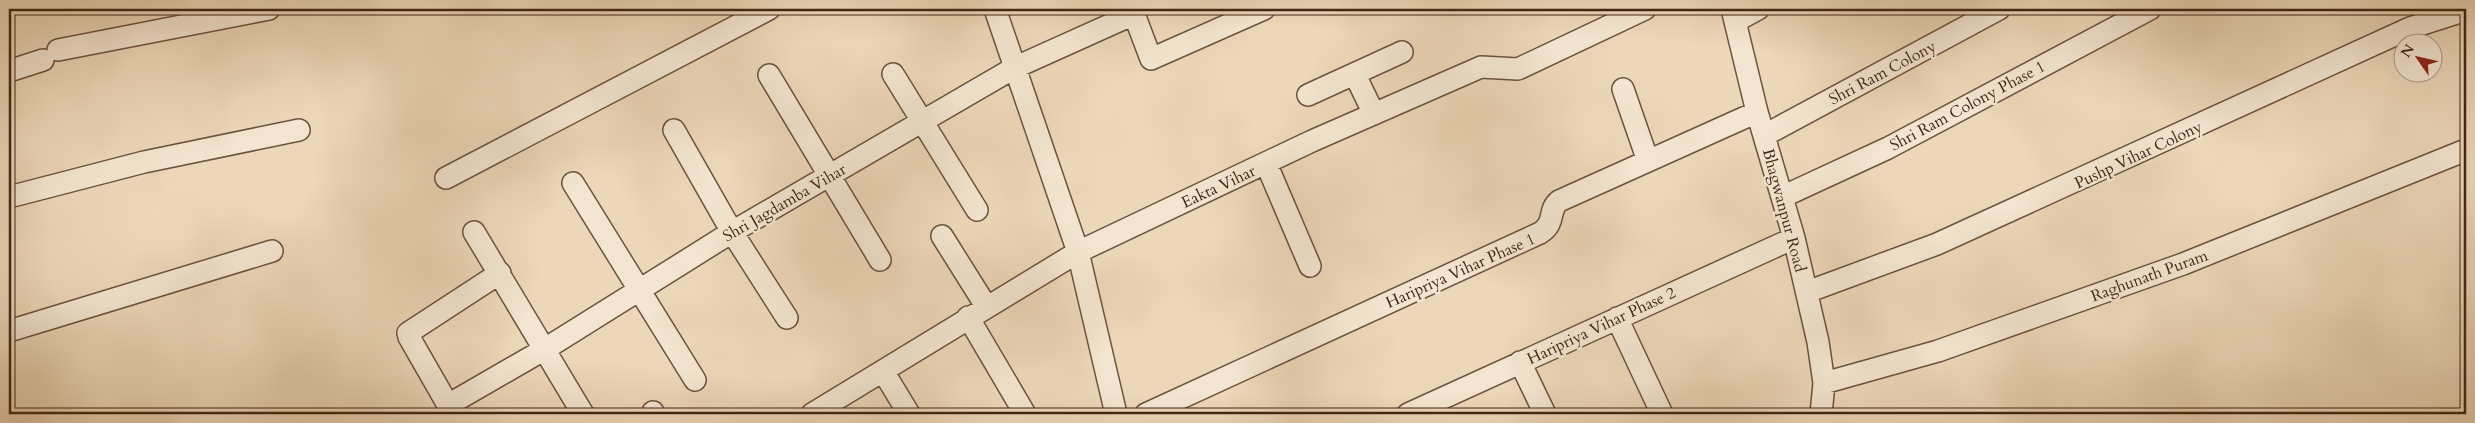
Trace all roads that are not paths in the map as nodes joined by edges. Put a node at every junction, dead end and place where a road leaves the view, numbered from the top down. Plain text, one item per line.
1 (269, 9) edge
2 (769, 9) edge
3 (995, 9) edge
4 (1264, 9) edge
5 (1645, 9) edge
6 (1758, 9) edge
7 (1999, 9) edge
8 (2150, 9) edge
9 (2466, 10) edge
10 (1133, 11) edge
11 (1734, 15) edge
12 (1402, 52) dead end
13 (1014, 68) junction
14 (9, 71) edge
15 (893, 74) dead end
16 (769, 75) dead end
17 (1354, 75) junction
18 (1623, 89) dead end
19 (1308, 95) dead end
20 (1757, 112) junction
21 (1374, 114) junction
22 (923, 121) junction
23 (298, 130) dead end
24 (674, 130) dead end
25 (1765, 135) junction
26 (2466, 150) edge
27 (1648, 161) junction
28 (1266, 163) junction
29 (829, 176) junction
30 (446, 178) dead end
31 (573, 182) dead end
32 (9, 197) edge
33 (1782, 197) junction
34 (977, 210) dead end
35 (474, 232) dead end
36 (732, 232) junction
37 (942, 236) dead end
38 (1794, 238) junction
39 (272, 251) dead end
40 (1078, 252) junction
41 (880, 260) dead end
42 (1310, 266) dead end
43 (500, 273) junction
44 (639, 290) junction
45 (1807, 292) junction
46 (986, 306) junction
47 (968, 317) junction
48 (787, 318) dead end
49 (1617, 318) junction
50 (9, 331) edge
51 (545, 349) junction
52 (1520, 362) junction
53 (883, 371) junction
54 (695, 380) dead end
55 (1824, 383) junction
56 (1443, 407) edge
57 (451, 410) edge
58 (583, 414) edge
59 (812, 414) edge
60 (909, 414) edge
61 (1025, 414) edge
62 (1116, 414) edge
63 (1146, 414) edge
64 (1408, 414) edge
65 (1545, 414) edge
66 (1662, 414) edge
67 (1821, 414) edge

1 - 14 street
2 - 30 street
3 - 13 street
4 - 10 street
5 - 21 street, Eakta Vihar
6 - 11 street
7 - 25 street, Shri Ram Colony
8 - 33 street, Shri Ram Colony Phase 1
9 - 45 street, Pushp Vihar Colony
10 - 13 street, Shri Jagdamba Vihar
11 - 20 street, Bhagwanpur Road
12 - 17 street
13 - 22 street, Shri Jagdamba Vihar
13 - 40 street
15 - 22 street
16 - 29 street
17 - 19 street
17 - 21 street
18 - 27 street
20 - 25 street, Bhagwanpur Road
20 - 27 street, Haripriya Vihar Phase 1
21 - 28 street, Eakta Vihar
22 - 29 street, Shri Jagdamba Vihar
22 - 34 street
23 - 32 street
24 - 36 street
25 - 33 street, Bhagwanpur Road
26 - 55 street, Raghunath Puram
27 - 63 street, Haripriya Vihar Phase 1
28 - 40 street, Eakta Vihar
28 - 42 street
29 - 36 street, Shri Jagdamba Vihar
29 - 41 street
31 - 44 street
33 - 38 street, Bhagwanpur Road
35 - 43 street
36 - 44 street, Shri Jagdamba Vihar
36 - 48 street
37 - 46 street
38 - 45 street, Bhagwanpur Road
38 - 49 street, Haripriya Vihar Phase 2
39 - 50 street
40 - 46 street, Eakta Vihar
40 - 62 street
43 - 51 street
43 - 57 street
44 - 51 street, Shri Jagdamba Vihar
44 - 54 street
45 - 55 street, Bhagwanpur Road
46 - 47 street, Eakta Vihar
47 - 53 street, Eakta Vihar
47 - 61 street
49 - 52 street, Haripriya Vihar Phase 2
49 - 66 street
51 - 57 street, Shri Jagdamba Vihar
51 - 58 street
52 - 56 street, Haripriya Vihar Phase 2
52 - 65 street
53 - 59 street, Eakta Vihar
53 - 60 street
55 - 67 street, Bhagwanpur Road
56 - 64 street, Haripriya Vihar Phase 2

